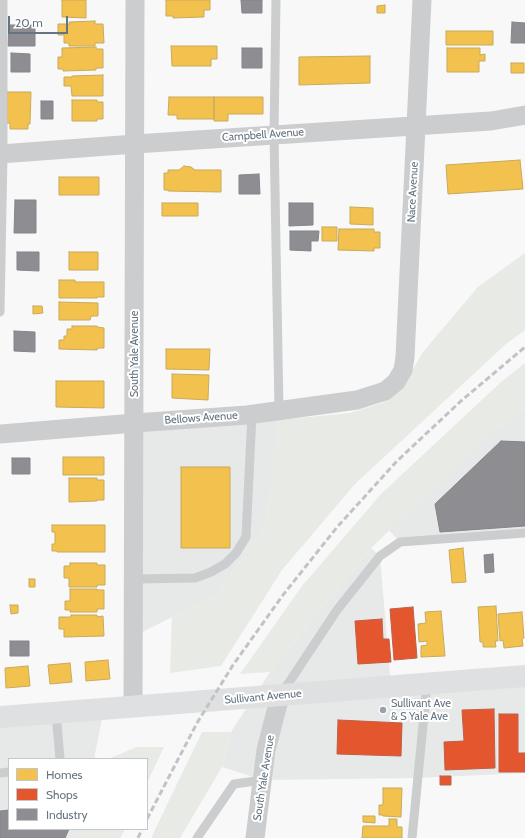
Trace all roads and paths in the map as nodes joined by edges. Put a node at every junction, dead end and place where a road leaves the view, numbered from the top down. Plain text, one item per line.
1 (3, 0) edge
2 (135, 0) edge
3 (276, 0) edge
4 (422, 0) edge
5 (525, 115) edge
6 (416, 126) junction
7 (274, 135) junction
8 (135, 144) junction
9 (1, 154) edge
10 (0, 312) edge
11 (396, 382) joint
12 (279, 410) junction
13 (252, 414) junction
14 (134, 423) junction
15 (0, 434) edge
16 (525, 533) edge
17 (134, 579) junction
18 (525, 676) edge
19 (427, 684) junction
20 (280, 696) junction
21 (133, 707) junction
22 (56, 713) junction
23 (0, 717) edge
24 (60, 758) edge
25 (263, 780) junction
26 (197, 838) edge
27 (255, 838) edge
28 (412, 838) edge

1 - 9 lane
2 - 8 street, South Yale Avenue
3 - 7 lane
4 - 6 street, Nace Avenue
5 - 6 street, Campbell Avenue
6 - 7 street, Campbell Avenue
6 - 11 street, Nace Avenue
7 - 8 street, Campbell Avenue
7 - 12 lane
8 - 9 street, Campbell Avenue
8 - 14 street, South Yale Avenue
9 - 10 lane
11 - 12 street, Bellows Avenue
12 - 13 street, Bellows Avenue
13 - 14 street, Bellows Avenue
13 - 17 lane
14 - 15 street, Bellows Avenue
14 - 17 street, South Yale Avenue
16 - 20 lane
17 - 21 street, South Yale Avenue
18 - 19 street, Sullivant Avenue
19 - 20 street, Sullivant Avenue
19 - 28 lane
20 - 21 street, Sullivant Avenue
20 - 25 street, South Yale Avenue
21 - 22 street, Sullivant Avenue
22 - 23 street, Sullivant Avenue
22 - 24 lane
25 - 26 lane
25 - 27 street, South Yale Avenue

